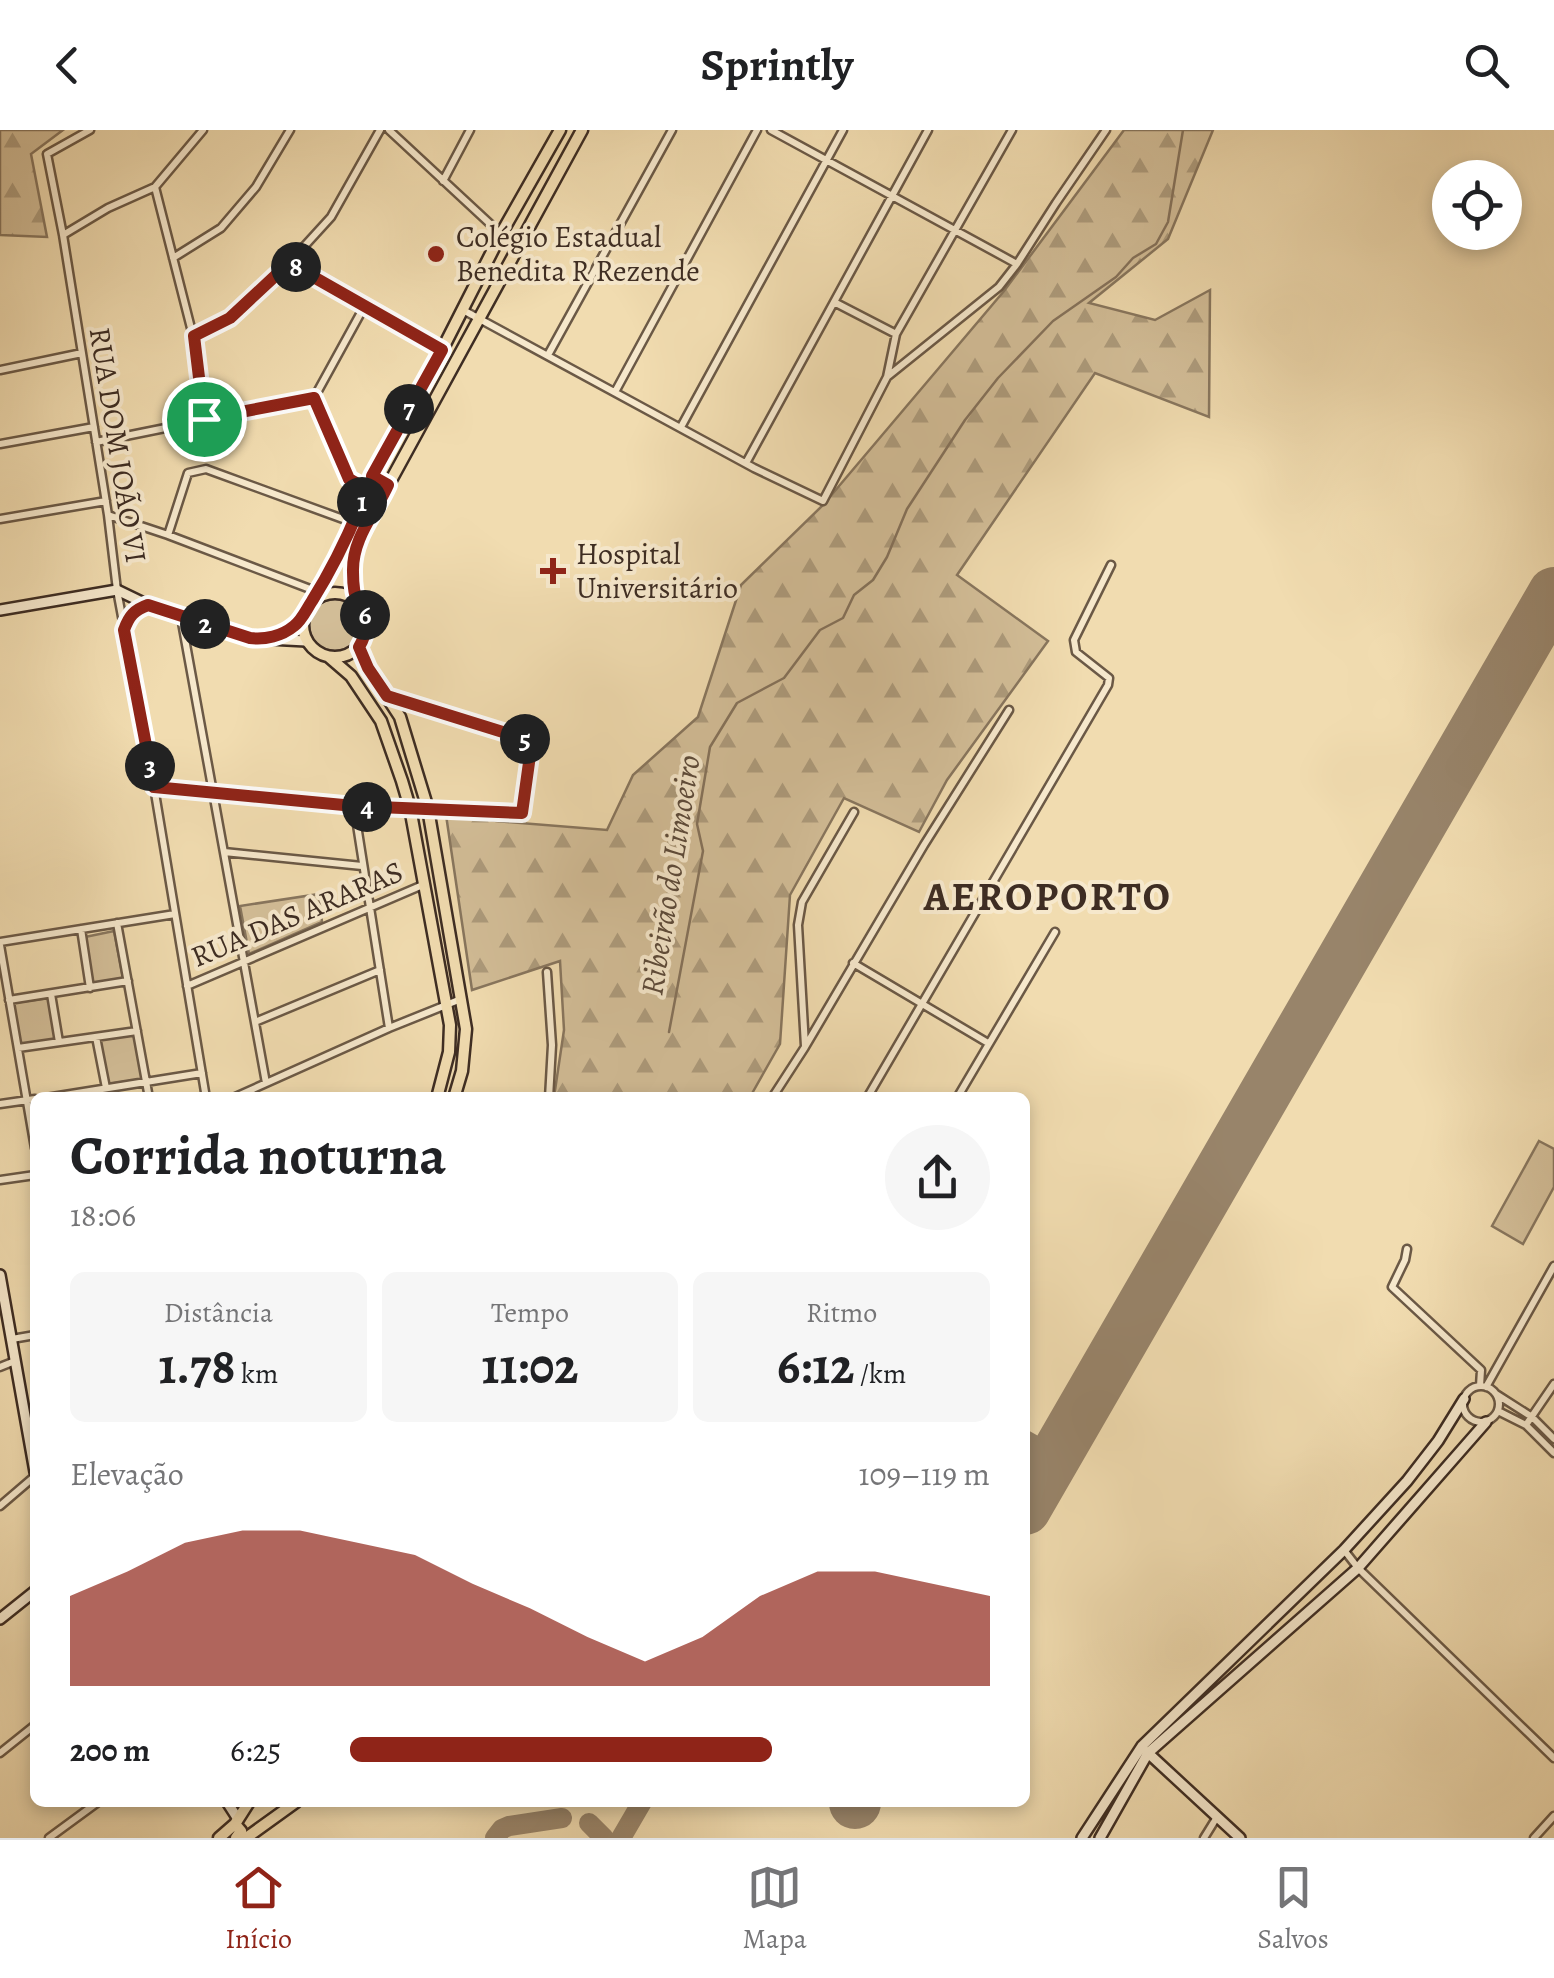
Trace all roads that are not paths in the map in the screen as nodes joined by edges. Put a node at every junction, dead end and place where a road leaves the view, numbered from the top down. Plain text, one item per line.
1 (90, 130) edge
2 (203, 130) edge
3 (290, 130) edge
4 (380, 130) edge
5 (388, 130) edge
6 (470, 130) edge
7 (560, 130) edge
8 (582, 130) edge
9 (672, 130) edge
10 (757, 130) edge
11 (771, 130) edge
12 (843, 130) edge
13 (928, 130) edge
14 (1012, 130) edge
15 (1106, 130) edge
16 (827, 161) junction
17 (442, 181) junction
18 (155, 187) junction
19 (892, 196) junction
20 (956, 232) junction
21 (501, 234) junction
22 (63, 235) junction
23 (173, 258) junction
24 (289, 263) junction
25 (1017, 264) junction
26 (834, 302) junction
27 (364, 306) junction
28 (462, 309) junction
29 (478, 318) junction
30 (896, 334) junction
31 (194, 336) junction
32 (442, 350) junction
33 (82, 353) junction
34 (548, 356) junction
35 (0, 370) edge
36 (887, 378) junction
37 (615, 392) junction
38 (314, 398) junction
39 (204, 419) junction
40 (94, 426) junction
41 (680, 428) junction
42 (96, 442) junction
43 (0, 444) edge
44 (746, 464) junction
45 (372, 476) junction
46 (367, 489) junction
47 (386, 489) junction
48 (106, 501) junction
49 (108, 515) junction
50 (0, 518) edge
51 (354, 523) junction
52 (168, 534) junction
53 (1112, 565) dead end
54 (117, 590) junction
55 (318, 592) junction
56 (356, 601) junction
57 (148, 605) junction
58 (0, 610) edge
59 (306, 611) junction
60 (180, 616) junction
61 (124, 630) junction
62 (262, 640) junction
63 (306, 641) junction
64 (359, 647) junction
65 (330, 658) junction
66 (387, 696) junction
67 (1008, 710) dead end
68 (154, 787) junction
69 (213, 792) junction
70 (354, 806) junction
71 (410, 808) junction
72 (428, 809) junction
73 (854, 812) dead end
74 (224, 852) junction
75 (362, 866) junction
76 (425, 884) junction
77 (370, 908) junction
78 (175, 914) junction
79 (117, 923) junction
80 (80, 929) junction
81 (1055, 932) dead end
82 (0, 944) edge
83 (244, 961) junction
84 (853, 963) junction
85 (380, 970) junction
86 (548, 972) dead end
87 (128, 982) junction
88 (187, 986) junction
89 (90, 988) junction
90 (51, 994) junction
91 (462, 999) junction
92 (10, 1000) junction
93 (446, 1006) junction
94 (922, 1006) junction
95 (255, 1022) junction
96 (389, 1028) junction
97 (136, 1031) junction
98 (96, 1037) junction
99 (59, 1042) junction
100 (988, 1043) junction
101 (805, 1047) junction
102 (18, 1048) junction
103 (202, 1073) junction
104 (146, 1081) junction
105 (266, 1083) junction
106 (106, 1088) junction
107 (98, 1092) edge
108 (148, 1092) edge
109 (205, 1092) edge
110 (246, 1092) edge
111 (439, 1092) edge
112 (456, 1092) edge
113 (549, 1092) edge
114 (776, 1092) edge
115 (871, 1092) edge
116 (959, 1092) edge
117 (30, 1096) edge
118 (30, 1100) edge
119 (0, 1104) edge
120 (30, 1176) edge
121 (0, 1180) edge
122 (1407, 1249) dead end
123 (1554, 1266) edge
124 (0, 1275) edge
125 (30, 1336) edge
126 (12, 1340) junction
127 (15, 1361) junction
128 (0, 1367) edge
129 (1554, 1384) edge
130 (1483, 1386) junction
131 (1496, 1394) junction
132 (1464, 1399) junction
133 (1498, 1412) junction
134 (1532, 1417) junction
135 (1486, 1422) junction
136 (1526, 1425) junction
137 (1554, 1440) edge
138 (30, 1446) edge
139 (1554, 1453) edge
140 (30, 1479) edge
141 (0, 1506) edge
142 (1344, 1550) junction
143 (1358, 1568) junction
144 (30, 1594) edge
145 (0, 1618) edge
146 (30, 1729) edge
147 (1145, 1750) junction
148 (0, 1753) edge
149 (1554, 1758) edge
150 (91, 1807) edge
151 (230, 1807) edge
152 (245, 1807) edge
153 (252, 1807) edge
154 (289, 1807) edge
155 (1218, 1816) junction
156 (1554, 1816) edge
157 (270, 1820) junction
158 (237, 1822) junction
159 (49, 1838) edge
160 (218, 1838) edge
161 (236, 1838) edge
162 (246, 1838) edge
163 (1082, 1838) edge
164 (1100, 1838) edge
165 (1204, 1838) edge
166 (1240, 1838) edge
167 (1534, 1838) edge

1 - 22 street, RUA DOM JOÃO VI
2 - 18 street
3 - 23 street
4 - 24 street
5 - 17 street
6 - 17 street
7 - 21 main road
8 - 29 main road
9 - 34 street
10 - 37 street
11 - 16 street
12 - 16 street
13 - 19 street
14 - 20 street
15 - 25 street
16 - 19 street
16 - 41 street
17 - 21 street
18 - 22 street
18 - 23 street
19 - 20 street
19 - 26 street
20 - 25 street
20 - 30 street
21 - 28 main road
22 - 33 street, RUA DOM JOÃO VI
23 - 31 street
24 - 27 street
24 - 31 street
25 - 36 street
26 - 30 street
26 - 44 street
27 - 32 street
27 - 38 street
28 - 29 street
28 - 32 main road
29 - 34 street
29 - 47 main road
30 - 36 street
31 - 39 street
32 - 45 main road
33 - 35 street
33 - 40 street, RUA DOM JOÃO VI
34 - 37 street
36 - 44 street
37 - 41 street
38 - 39 street
38 - 46 street
39 - 42 street
40 - 42 street, RUA DOM JOÃO VI
40 - 43 street
41 - 44 street
42 - 48 street, RUA DOM JOÃO VI
45 - 46 main road
45 - 47 main road
46 - 47 main road
46 - 51 main road
47 - 56 main road
48 - 49 street, RUA DOM JOÃO VI
48 - 50 street
49 - 52 street
49 - 54 street, RUA DOM JOÃO VI
51 - 52 street
51 - 55 main road
52 - 55 street
53 - 94 street
54 - 57 street
54 - 58 street
54 - 61 street, RUA DOM JOÃO VI
55 - 59 main road
56 - 59 main road
56 - 64 main road
57 - 60 street
57 - 61 street
59 - 62 street
59 - 63 main road
60 - 62 street
60 - 69 street
61 - 68 street, RUA DOM JOÃO VI
62 - 63 street
63 - 65 main road
64 - 65 main road
64 - 66 main road
65 - 71 main road
66 - 72 main road
66 - 72 street
67 - 84 street
68 - 69 street
68 - 78 street, RUA DOM JOÃO VI
69 - 70 street
69 - 74 street
70 - 71 street
70 - 75 street
71 - 72 street
71 - 76 main road
72 - 91 main road
73 - 101 street
74 - 75 street
74 - 83 street
75 - 77 street
76 - 77 street, RUA DAS ARARAS
76 - 93 main road
77 - 83 street, RUA DAS ARARAS
77 - 85 street
78 - 79 street
78 - 88 street, RUA DOM JOÃO VI
79 - 80 street
79 - 87 street
80 - 82 street
80 - 89 street
81 - 100 street
82 - 92 street
83 - 88 street, RUA DAS ARARAS
83 - 95 street
84 - 94 street
84 - 101 street
85 - 95 street
85 - 96 street
86 - 113 street
87 - 89 street
87 - 97 street
88 - 103 street, RUA DOM JOÃO VI
89 - 90 street
90 - 92 street
90 - 99 street
91 - 93 street
91 - 112 main road
92 - 102 street
93 - 96 street
93 - 111 main road
94 - 100 street
94 - 115 street
95 - 105 street
96 - 105 street
97 - 98 street
97 - 104 street
98 - 99 street
98 - 106 street
99 - 102 street
100 - 116 street
101 - 114 street
102 - 117 street
103 - 104 street
103 - 109 street, RUA DOM JOÃO VI
104 - 106 street
104 - 108 street
105 - 110 street
106 - 107 street
118 - 119 street
120 - 121 street
122 - 130 street
123 - 130 street
124 - 126 street
125 - 126 street
126 - 127 street
127 - 128 street
127 - 138 street
129 - 134 street
130 - 131 street
130 - 132 street
131 - 133 street
131 - 134 street
132 - 135 street
132 - 142 street
133 - 135 street
133 - 136 street
134 - 136 street
134 - 137 street
135 - 143 street
136 - 139 street
140 - 141 street
142 - 143 street
142 - 147 street
143 - 147 street
143 - 149 street
144 - 145 street
146 - 148 street
147 - 155 street
147 - 163 street
147 - 164 street
150 - 159 street
151 - 158 street
152 - 158 main road
153 - 157 main road
154 - 157 main road
155 - 165 street
155 - 166 street
156 - 167 street
157 - 162 main road
158 - 160 main road
158 - 161 main road

